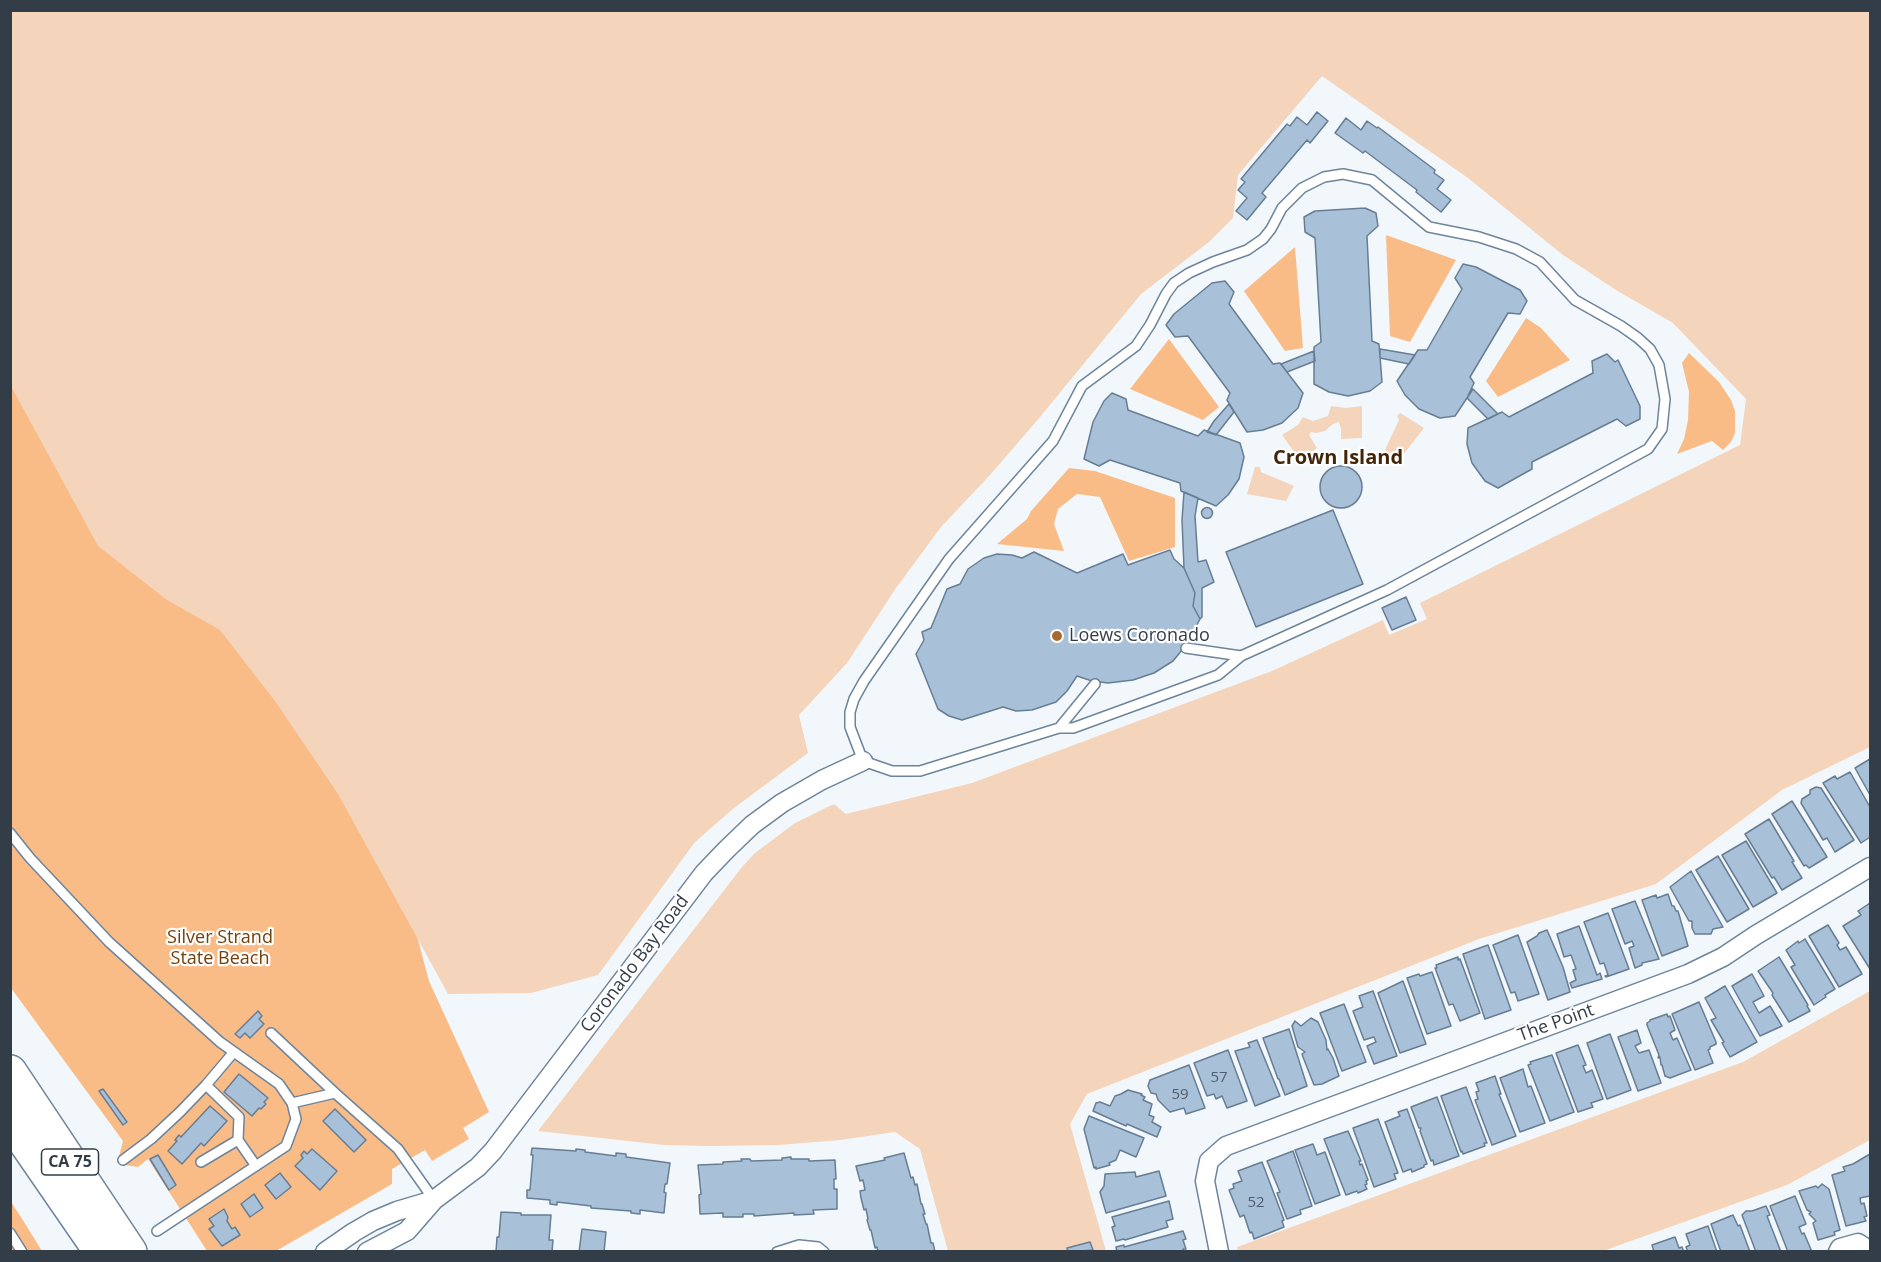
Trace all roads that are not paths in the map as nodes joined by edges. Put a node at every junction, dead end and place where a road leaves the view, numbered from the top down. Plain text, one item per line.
1 (1185, 648) dead end
2 (1241, 656) junction
3 (1095, 684) dead end
4 (1059, 728) junction
5 (863, 761) junction
6 (10, 833) edge
7 (1870, 867) edge
8 (271, 1033) dead end
9 (233, 1053) junction
10 (10, 1072) edge
11 (206, 1085) junction
12 (335, 1093) junction
13 (292, 1103) junction
14 (10, 1120) edge
15 (238, 1140) junction
16 (10, 1152) edge
17 (123, 1160) dead end
18 (201, 1162) dead end
19 (256, 1166) junction
20 (434, 1200) junction
21 (157, 1231) dead end
22 (10, 1233) edge
23 (22, 1251) edge
24 (76, 1251) edge
25 (101, 1251) edge
26 (130, 1251) edge
27 (325, 1251) edge
28 (368, 1251) edge
29 (777, 1251) edge
30 (824, 1251) edge
31 (1219, 1251) edge
32 (1838, 1251) edge
33 (1870, 1251) edge

1 - 2 lane
2 - 4 lane
2 - 5 lane
3 - 4 lane
4 - 5 lane
5 - 20 street, Coronado Bay Road
6 - 9 lane
7 - 31 street, The Point
8 - 12 lane
9 - 11 lane
9 - 13 lane
10 - 26 highway, CA 75
11 - 15 lane
11 - 17 lane
12 - 13 lane
12 - 20 lane
13 - 19 lane
14 - 25 highway
15 - 18 lane
15 - 19 lane
16 - 24 highway, CA 75
19 - 21 lane
20 - 27 street, Coronado Bay Road
20 - 28 street, Coronado Bay Road
22 - 23 lane
29 - 30 lane
32 - 33 street

